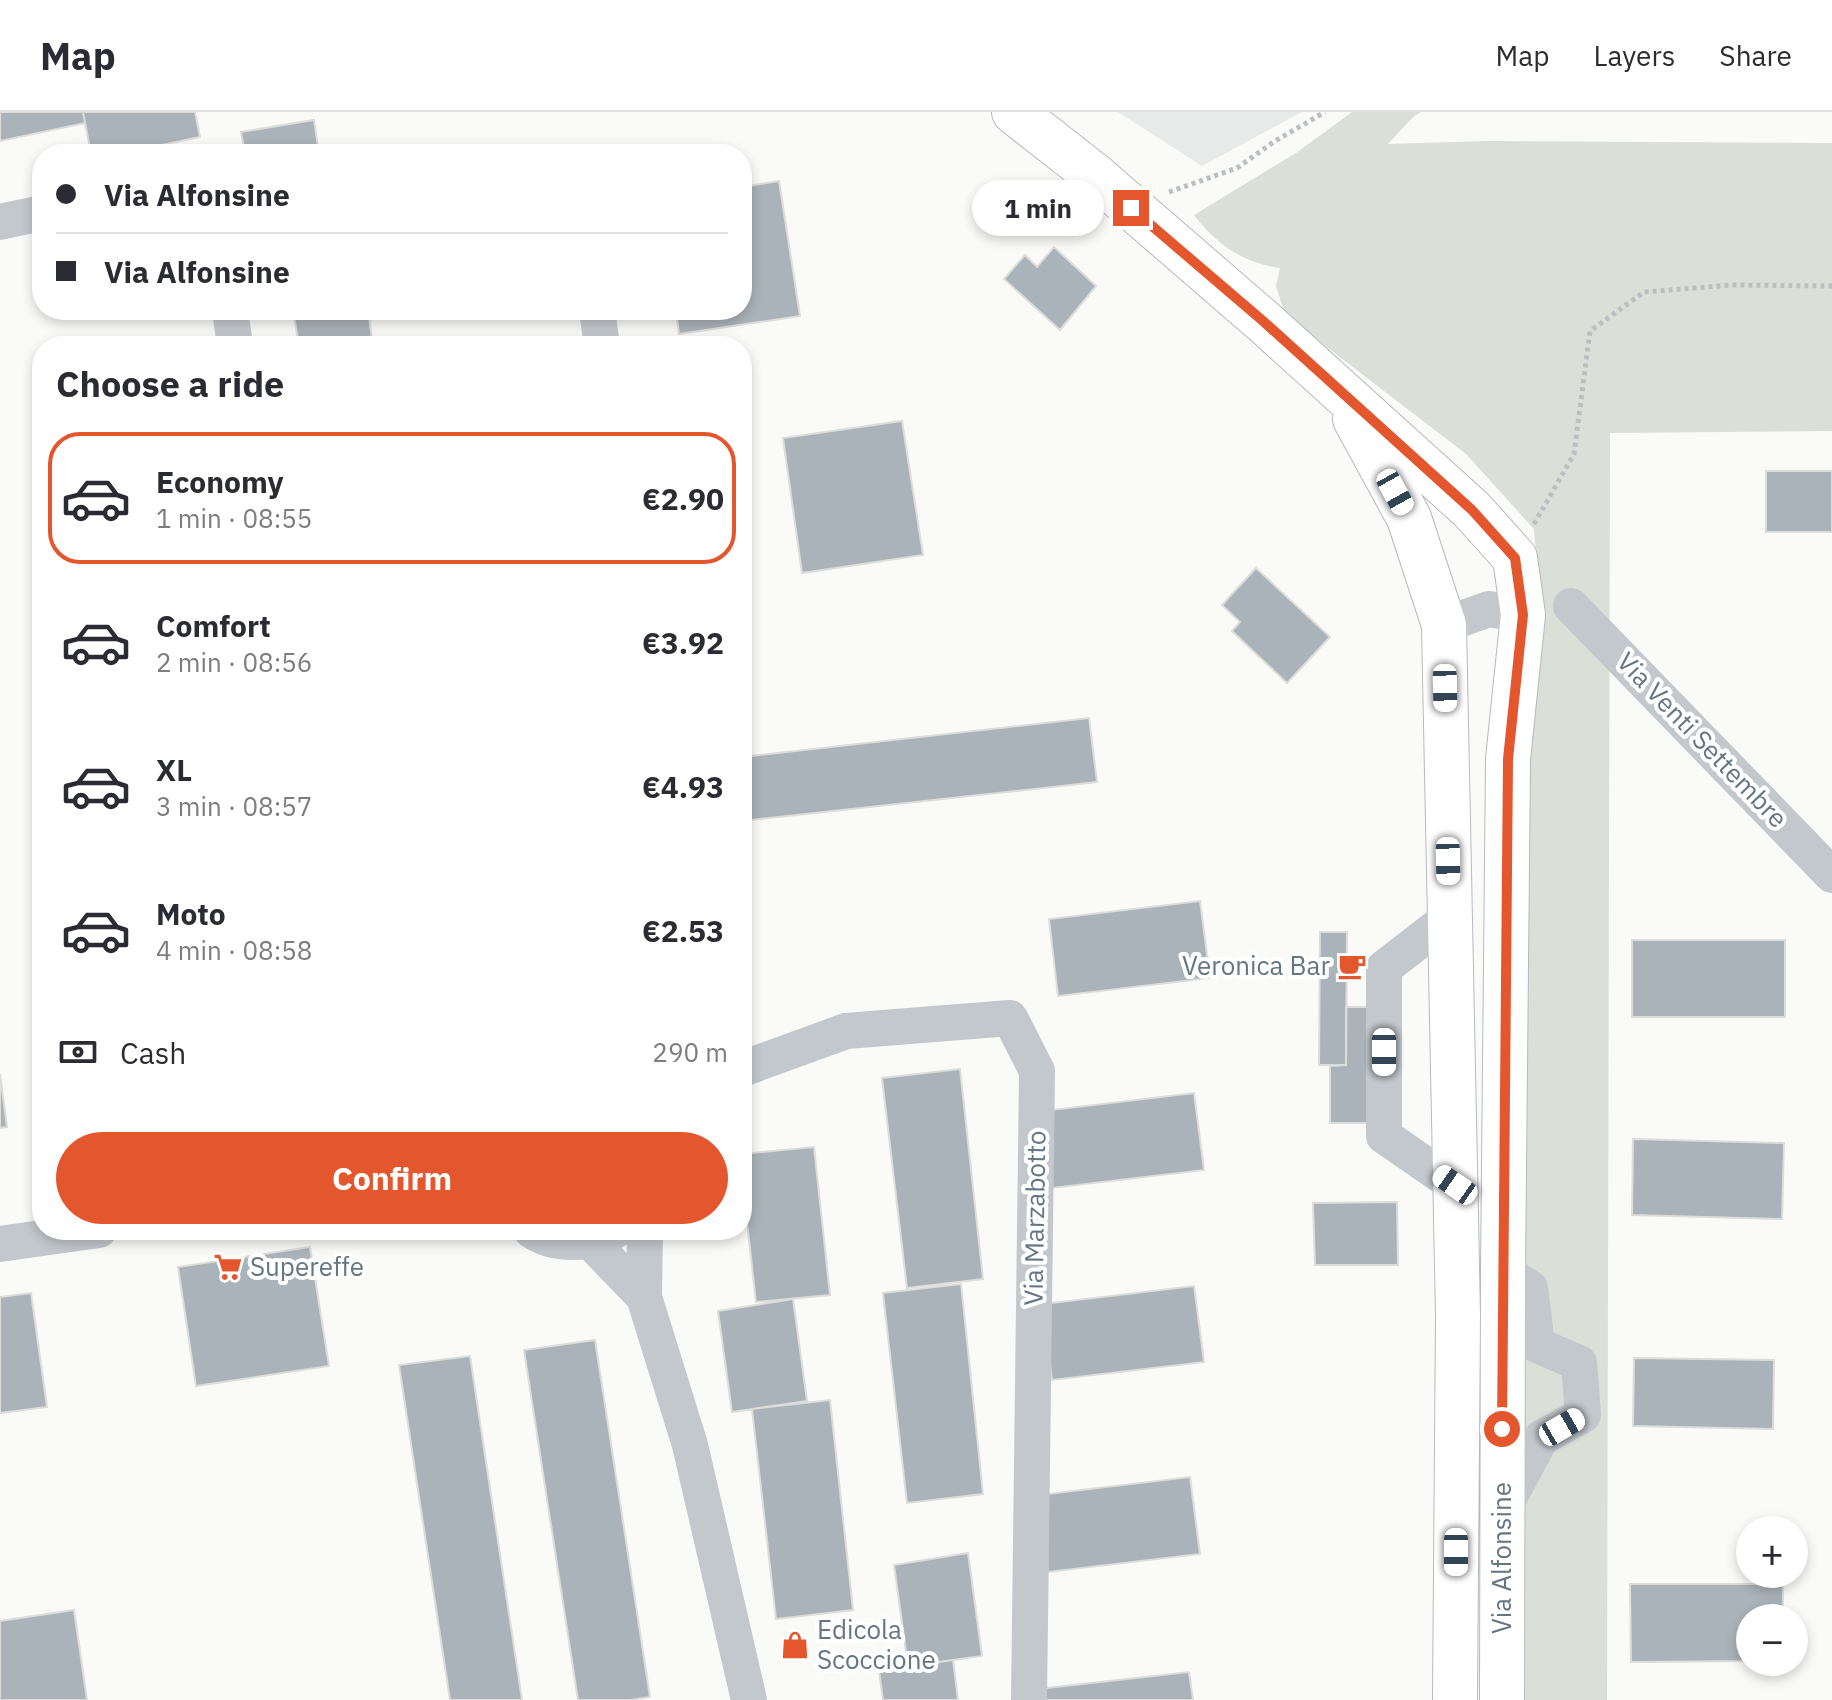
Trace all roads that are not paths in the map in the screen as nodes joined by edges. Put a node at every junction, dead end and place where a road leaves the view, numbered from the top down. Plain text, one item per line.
1 (1014, 112) edge
2 (32, 215) edge
3 (0, 222) edge
4 (1338, 389) junction
5 (1571, 606) dead end
6 (1523, 615) junction
7 (1444, 625) junction
8 (1832, 875) edge
9 (1450, 917) junction
10 (752, 1065) edge
11 (1455, 1185) junction
12 (32, 1239) edge
13 (556, 1240) edge
14 (576, 1240) edge
15 (606, 1240) edge
16 (645, 1240) edge
17 (0, 1244) edge
18 (1503, 1271) junction
19 (644, 1297) junction
20 (1502, 1511) junction
21 (1505, 1689) edge
22 (749, 1700) edge
23 (1029, 1700) edge
24 (1455, 1700) edge

1 - 4 main road, Via Alfonsine
2 - 3 street
4 - 6 main road, Via Alfonsine
4 - 7 main road, Via Alfonsine
5 - 8 street, Via Venti Settembre
6 - 7 street
6 - 18 main road, Via Alfonsine
7 - 9 main road, Via Alfonsine
9 - 11 main road, Via Alfonsine
9 - 11 street
10 - 23 street, Via Marzabotto
11 - 24 main road, Via Alfonsine
12 - 17 street
13 - 14 street
15 - 19 street
16 - 19 street
18 - 20 main road, Via Alfonsine
18 - 20 street
19 - 22 street
20 - 21 main road, Via Alfonsine

